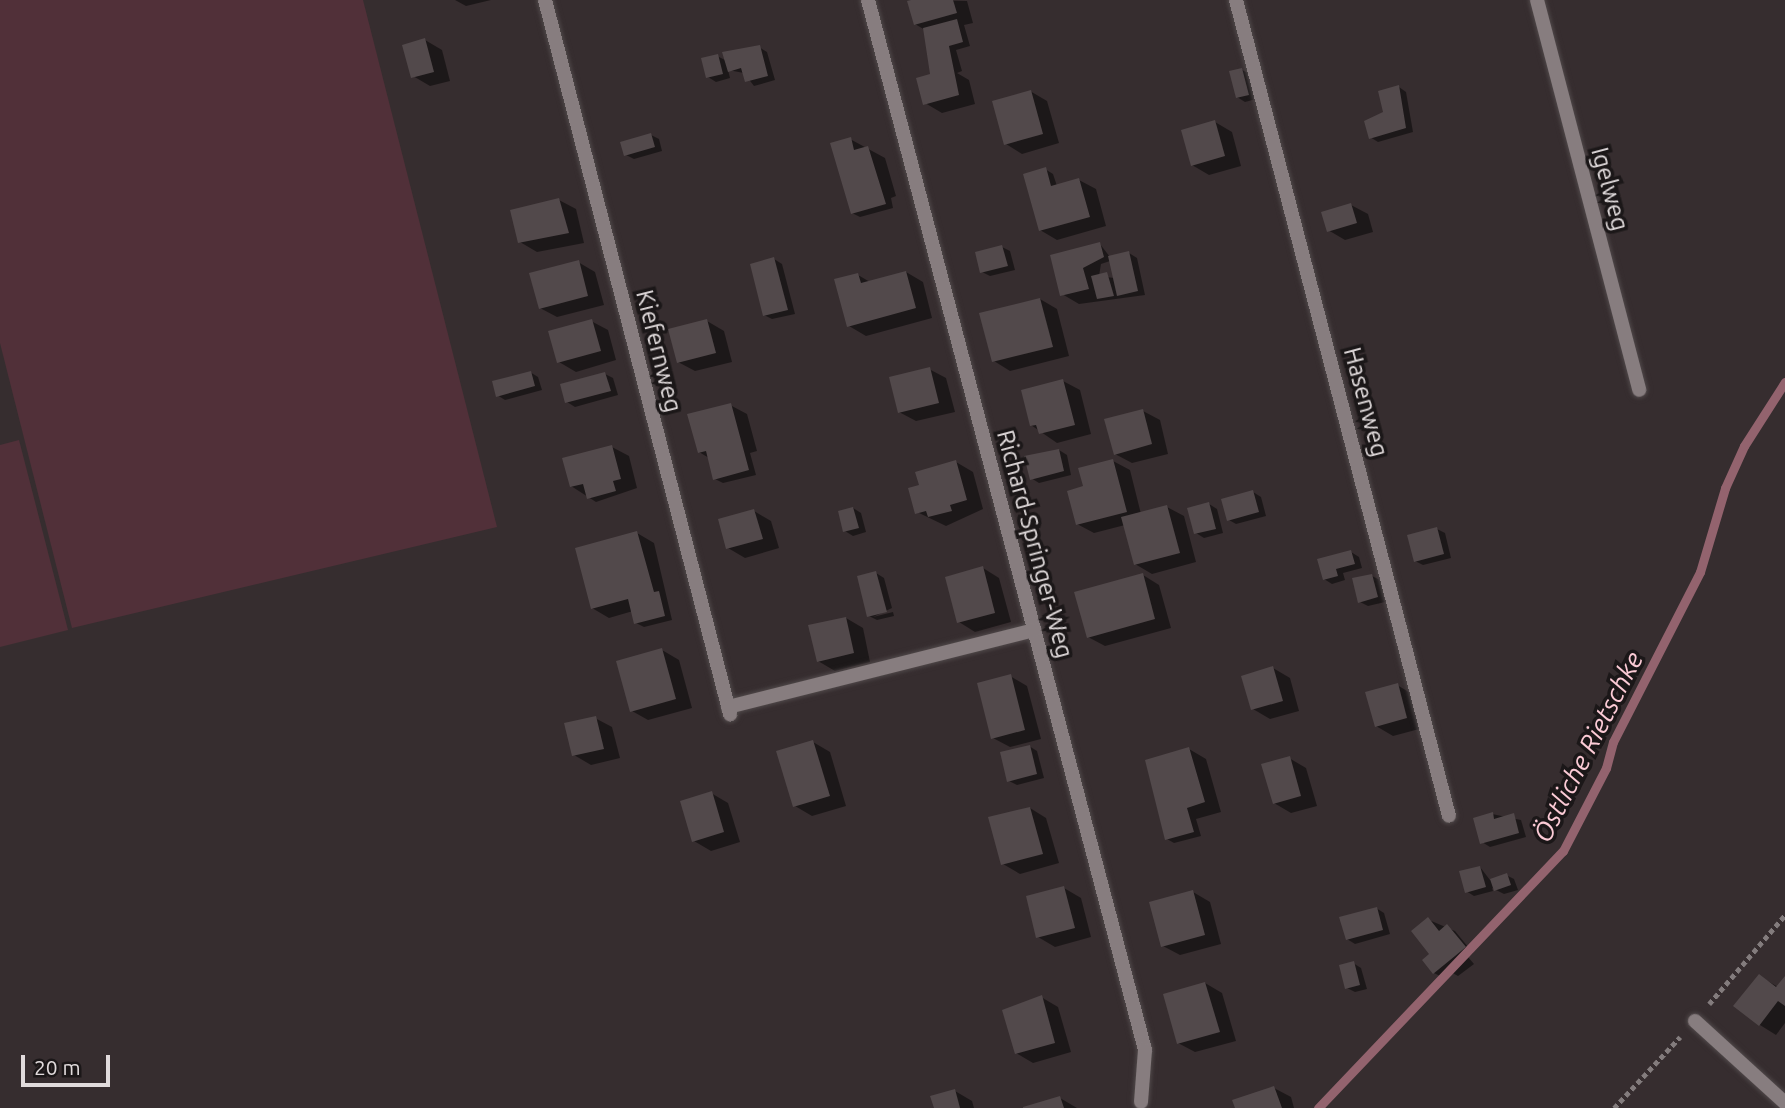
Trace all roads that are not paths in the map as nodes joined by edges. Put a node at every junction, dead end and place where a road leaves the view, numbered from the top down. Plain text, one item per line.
1 (545, 0) edge
2 (868, 0) edge
3 (1236, 0) edge
4 (1538, 0) edge
5 (1639, 390) dead end
6 (1034, 630) junction
7 (1449, 816) dead end
8 (1695, 1021) road end
9 (1141, 1102) dead end
10 (1785, 1103) edge

1 - 6 street, Kiefernweg
2 - 6 street, Richard-Springer-Weg
3 - 7 street, Hasenweg
4 - 5 street, Igelweg
6 - 9 street, Richard-Springer-Weg
8 - 10 street

